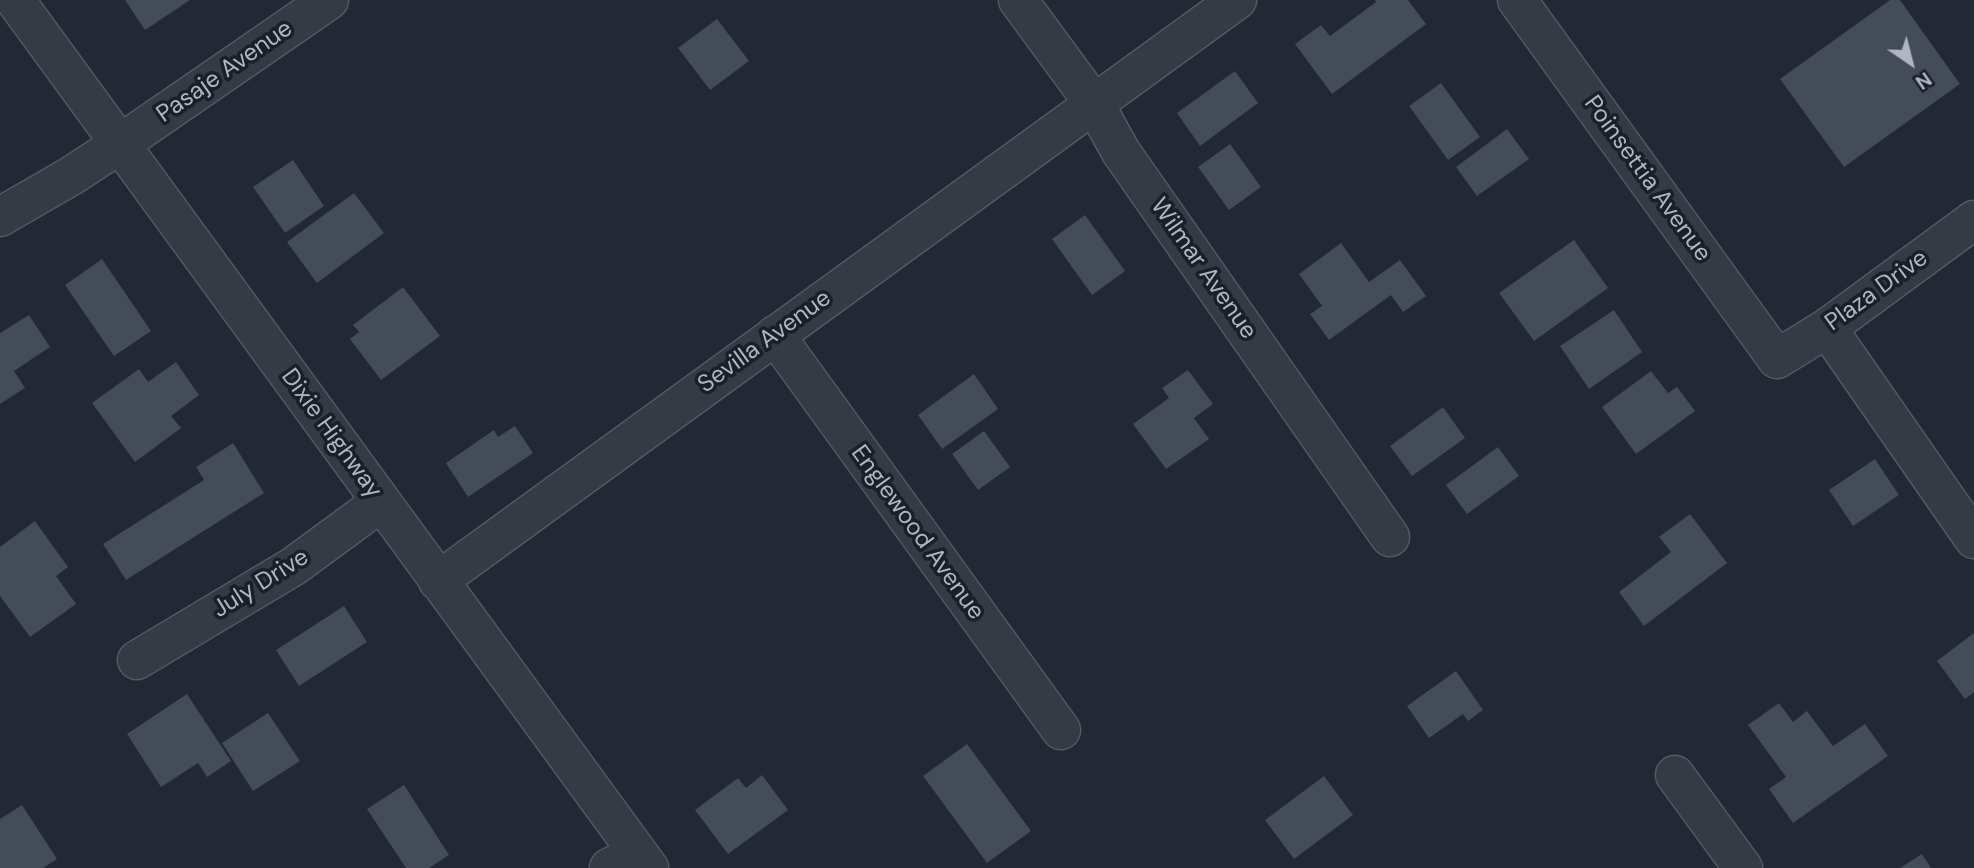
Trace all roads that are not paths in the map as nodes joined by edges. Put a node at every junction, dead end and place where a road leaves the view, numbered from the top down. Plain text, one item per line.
1 (15, 0) edge
2 (329, 0) edge
3 (1018, 0) edge
4 (1237, 0) edge
5 (1517, 0) edge
6 (1094, 105) junction
7 (120, 144) junction
8 (0, 217) edge
9 (1974, 220) edge
10 (1827, 328) junction
11 (775, 335) junction
12 (1777, 359) joint
13 (381, 502) junction
14 (1390, 537) dead end
15 (1974, 539) edge
16 (438, 581) junction
17 (137, 660) dead end
18 (1061, 730) dead end
19 (1675, 775) dead end
20 (632, 863) edge
21 (1743, 868) edge

1 - 7 street, Dixie Highway
2 - 7 street, Pasaje Avenue
3 - 6 street, Wilmar Avenue
4 - 6 street
5 - 12 street, Poinsettia Avenue
6 - 11 street, Sevilla Avenue
6 - 14 street, Wilmar Avenue
7 - 8 street, Pasaje Avenue
7 - 13 street, Dixie Highway
9 - 10 street, Plaza Drive
10 - 12 street, Plaza Drive
10 - 15 street
11 - 16 street, Sevilla Avenue
11 - 18 street, Englewood Avenue
13 - 16 street, Dixie Highway
13 - 17 street, July Drive
16 - 20 street, Dixie Highway
19 - 21 street

